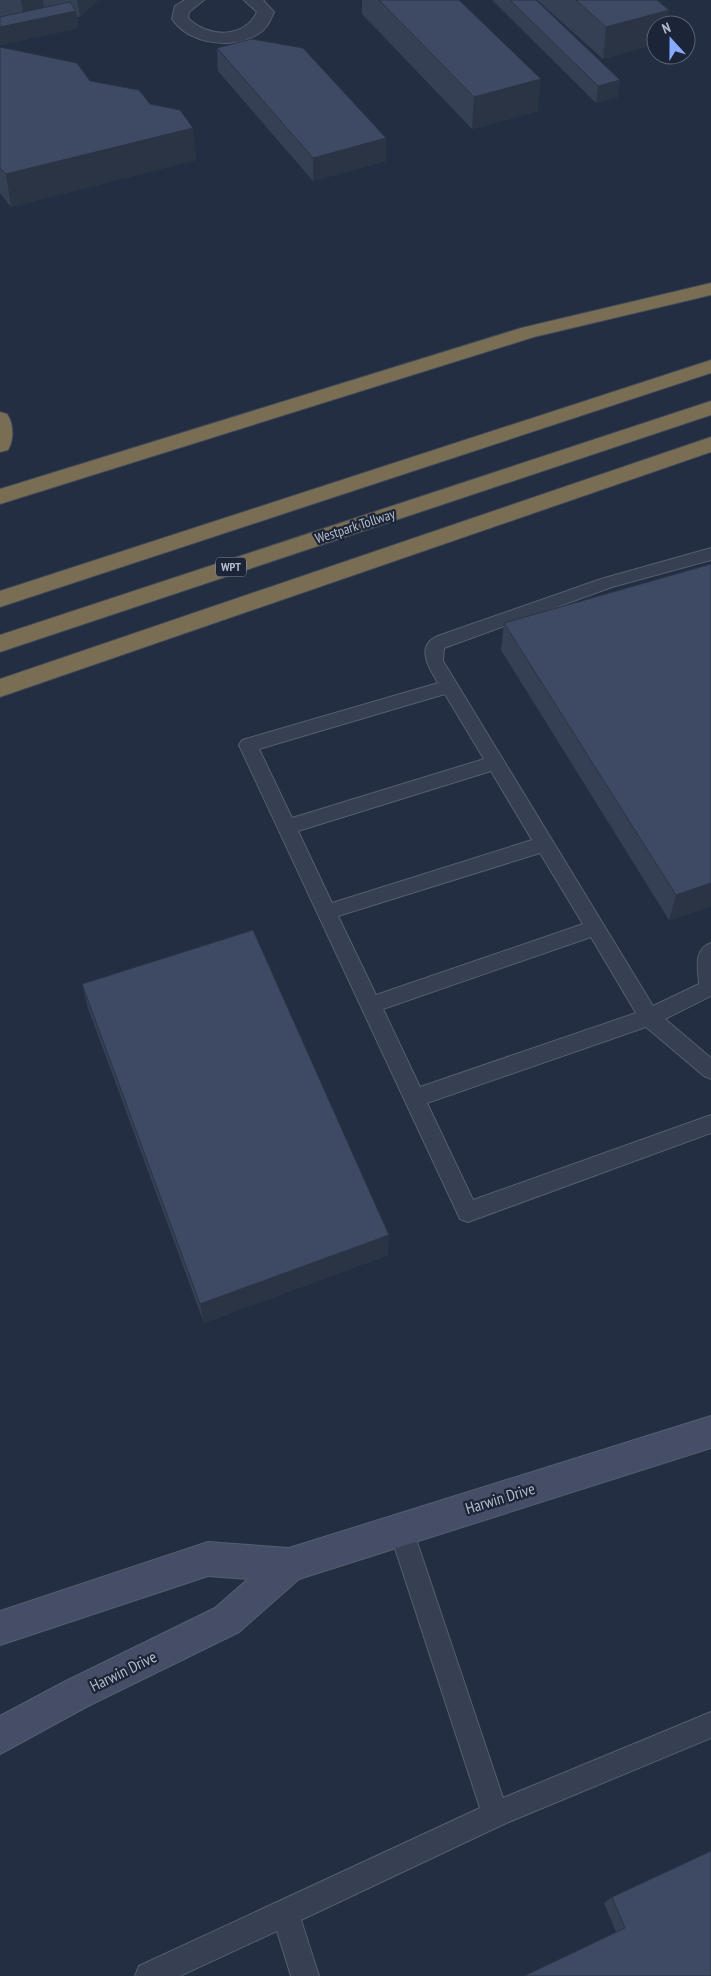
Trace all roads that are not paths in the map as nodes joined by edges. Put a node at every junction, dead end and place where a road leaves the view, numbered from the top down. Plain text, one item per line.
1 (196, 0) edge
2 (278, 0) edge
3 (256, 2) edge
4 (711, 290) edge
5 (711, 366) edge
6 (711, 408) edge
7 (711, 444) edge
8 (0, 497) edge
9 (711, 554) edge
10 (0, 600) edge
11 (0, 644) edge
12 (449, 686) junction
13 (0, 688) edge
14 (495, 763) junction
15 (286, 827) junction
16 (544, 844) junction
17 (327, 912) junction
18 (595, 928) junction
19 (711, 951) edge
20 (370, 1005) junction
21 (649, 1017) junction
22 (711, 1070) edge
23 (415, 1098) junction
24 (711, 1124) edge
25 (711, 1432) edge
26 (401, 1530) junction
27 (289, 1565) junction
28 (0, 1628) edge
29 (711, 1725) edge
30 (0, 1736) edge
31 (495, 1815) junction
32 (285, 1913) junction
33 (149, 1976) edge
34 (305, 1976) edge

1 - 3 street
2 - 3 street
4 - 8 highway
5 - 10 highway
6 - 11 highway, Westpark Tollway / WPT
7 - 13 highway
9 - 12 lane
12 - 14 lane
12 - 15 lane
14 - 15 lane
14 - 16 lane
15 - 17 lane
16 - 17 lane
16 - 18 lane
17 - 20 lane
18 - 20 lane
18 - 21 lane
19 - 21 lane
20 - 23 lane
21 - 22 lane
21 - 23 lane
23 - 24 lane
25 - 26 main road, Harwin Drive
26 - 27 main road, Harwin Drive
26 - 31 lane
27 - 28 main road, Harwin Drive
27 - 30 main road, Harwin Drive
29 - 31 lane
31 - 32 lane
32 - 33 lane
32 - 34 lane

